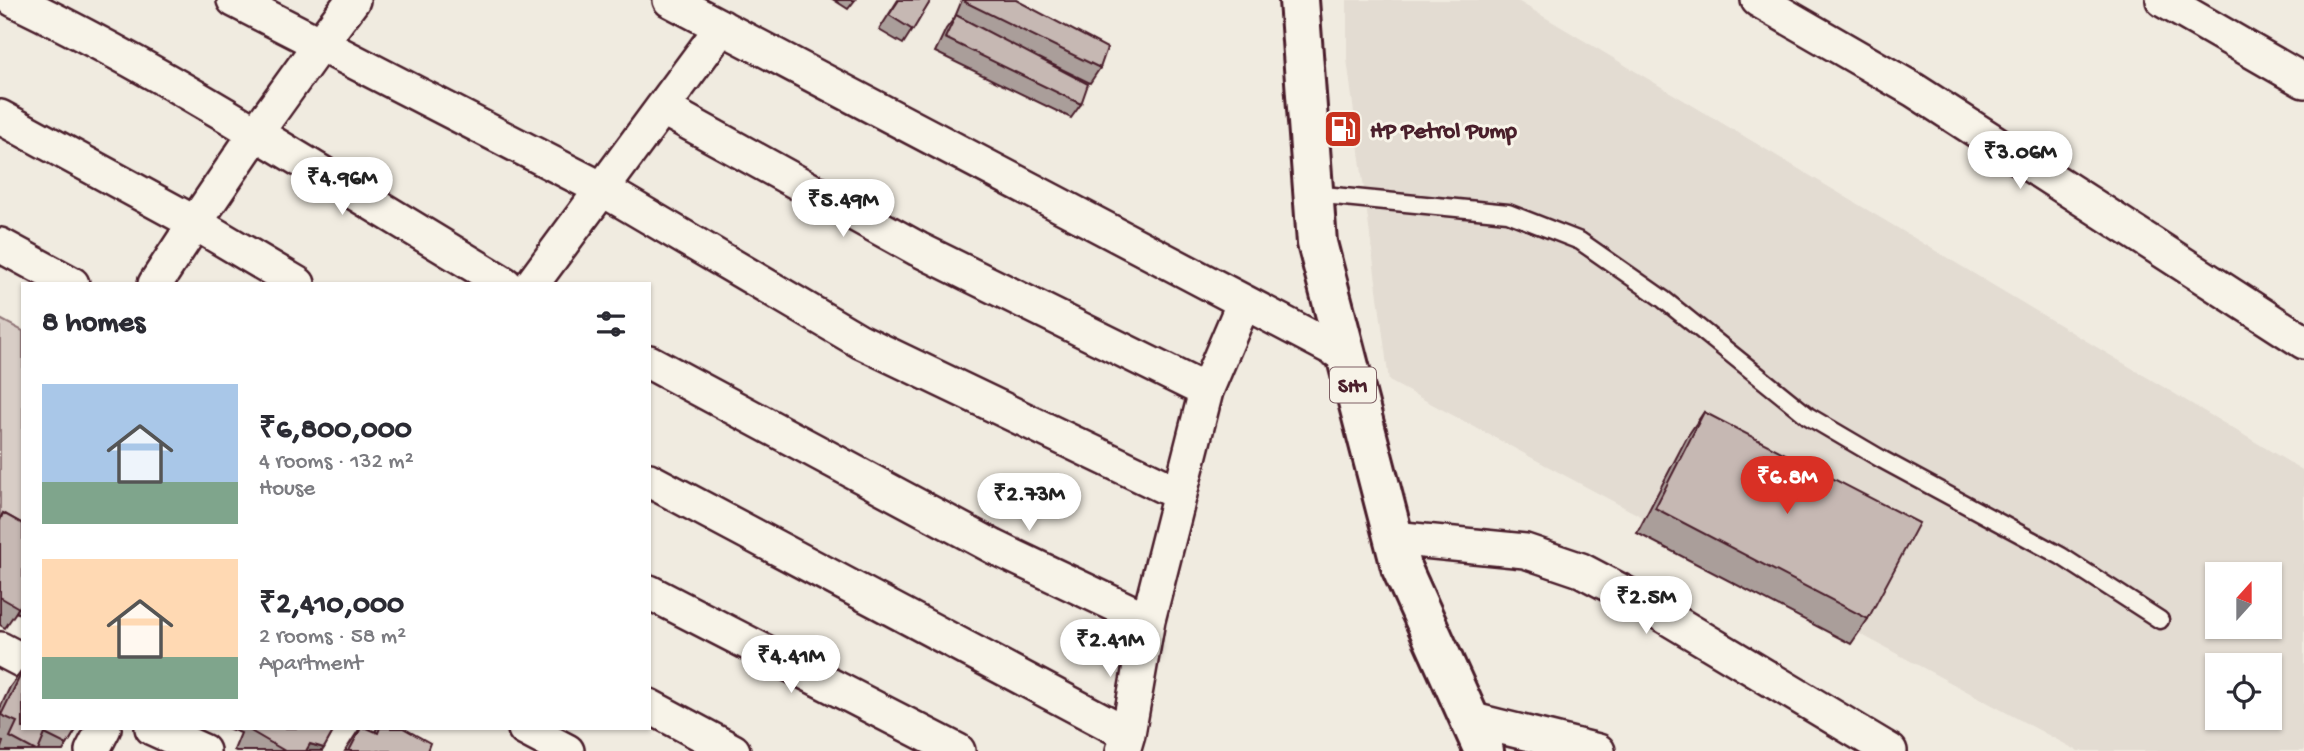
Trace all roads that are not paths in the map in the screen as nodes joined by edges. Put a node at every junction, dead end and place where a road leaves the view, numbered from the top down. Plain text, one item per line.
1 (14, 0) edge
2 (234, 0) edge
3 (354, 0) edge
4 (670, 0) edge
5 (1299, 0) edge
6 (1758, 0) edge
7 (2163, 0) edge
8 (722, 27) junction
9 (320, 44) junction
10 (2304, 81) edge
11 (662, 108) junction
12 (0, 117) edge
13 (256, 133) junction
14 (602, 190) junction
15 (1313, 194) junction
16 (195, 223) junction
17 (0, 245) edge
18 (68, 282) edge
19 (156, 282) edge
20 (295, 282) edge
21 (502, 282) edge
22 (533, 282) edge
23 (1244, 302) junction
24 (2304, 342) edge
25 (1345, 355) junction
26 (651, 363) edge
27 (1206, 391) junction
28 (651, 481) edge
29 (1180, 494) junction
30 (1393, 538) junction
31 (651, 593) edge
32 (1148, 620) junction
33 (2160, 620) dead end
34 (0, 649) edge
35 (21, 660) edge
36 (651, 707) edge
37 (103, 730) edge
38 (156, 730) edge
39 (527, 730) edge
40 (1477, 735) edge
41 (1126, 743) edge
42 (92, 751) edge
43 (203, 751) edge
44 (567, 751) edge
45 (733, 751) edge
46 (958, 751) edge
47 (1598, 751) edge
48 (1891, 751) edge

1 - 13 street
2 - 9 street
3 - 9 street
4 - 8 street
5 - 15 main road, SH1
6 - 24 street
7 - 10 street
8 - 11 street
8 - 23 street
9 - 13 street
9 - 14 street
11 - 14 street
11 - 27 street
12 - 16 street
13 - 16 street
13 - 21 street
14 - 22 street
14 - 29 street
15 - 25 main road, SH1
15 - 33 lane
16 - 19 street
16 - 20 street
17 - 18 street
23 - 25 street
23 - 27 street
25 - 30 main road, SH1
26 - 32 street
27 - 29 street
28 - 41 street
29 - 32 street
30 - 40 main road, SH1
30 - 48 street
31 - 46 street
32 - 41 street
34 - 35 street
36 - 45 street
37 - 42 street
38 - 43 street
39 - 44 street
40 - 47 street

